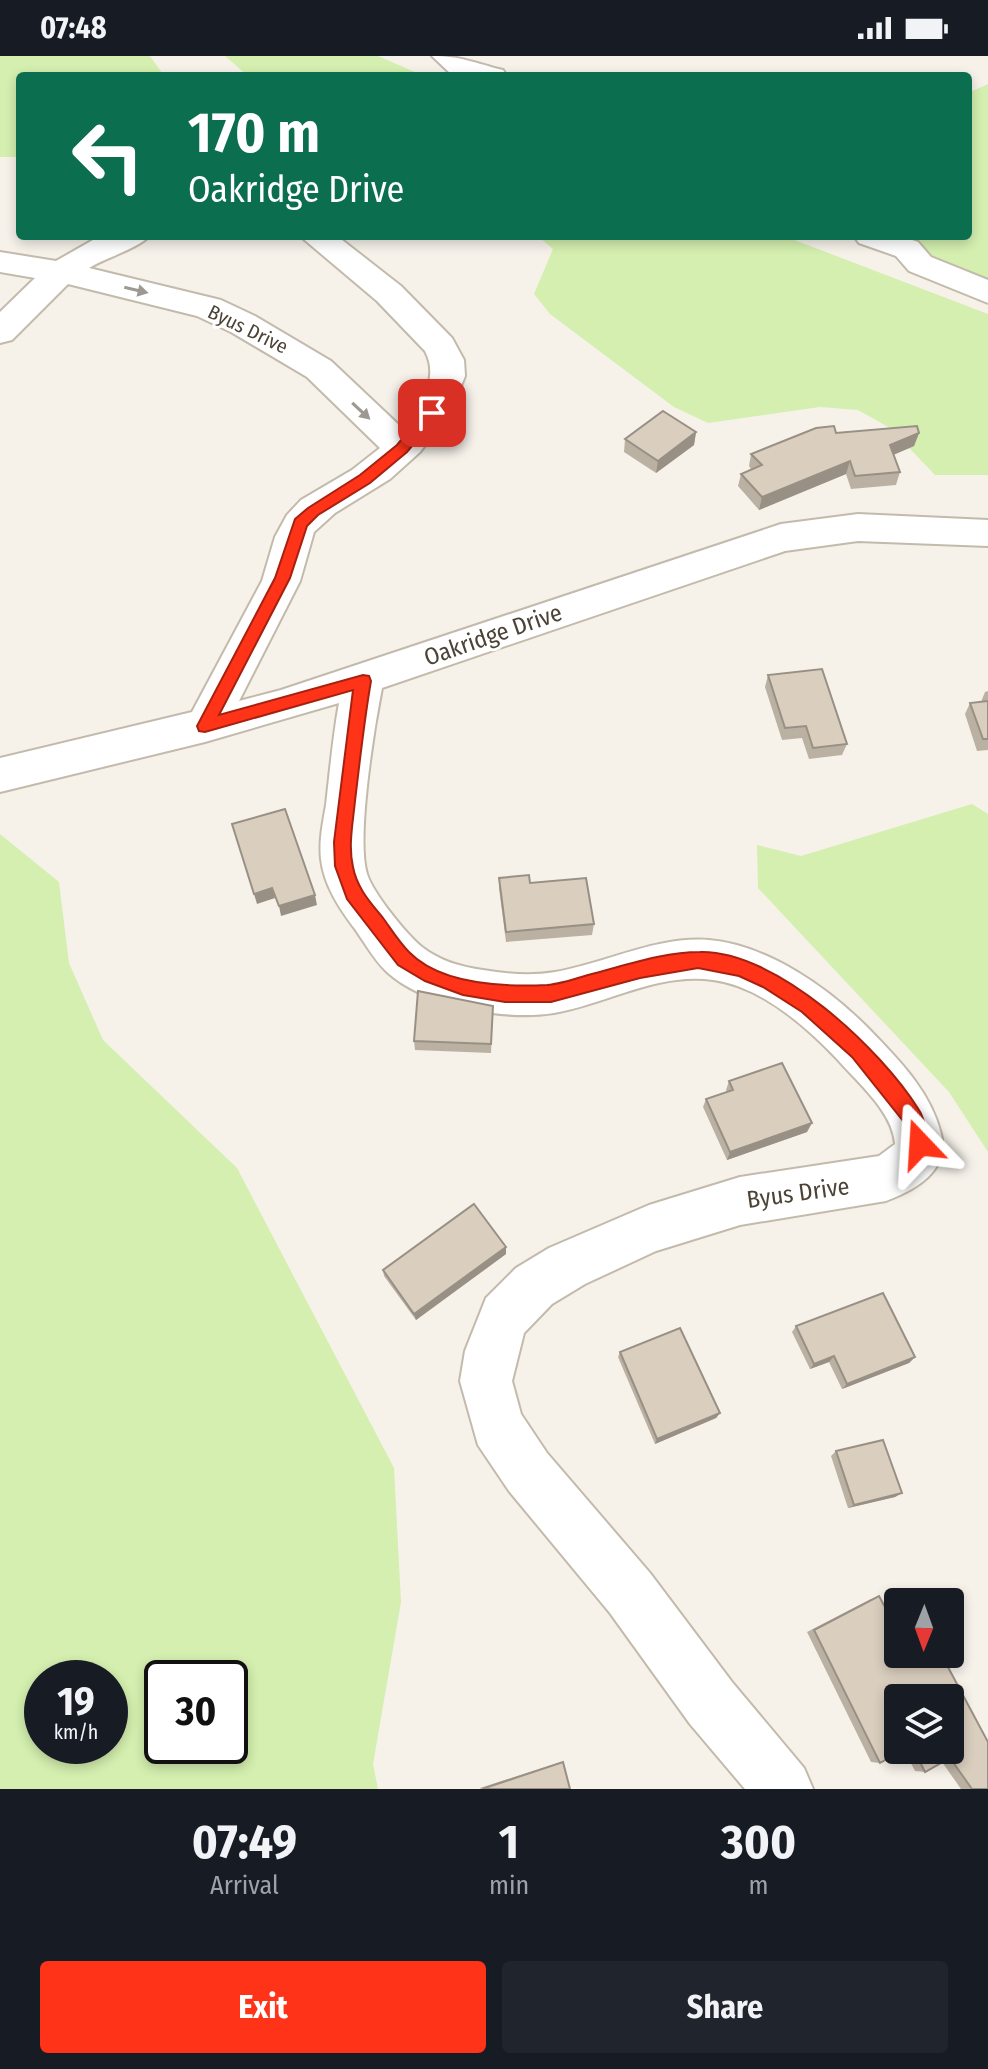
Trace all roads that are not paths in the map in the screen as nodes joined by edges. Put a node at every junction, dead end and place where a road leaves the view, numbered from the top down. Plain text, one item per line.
1 (446, 56) edge
2 (477, 72) edge
3 (114, 240) edge
4 (321, 240) edge
5 (881, 240) edge
6 (0, 262) edge
7 (61, 272) junction
8 (988, 292) edge
9 (0, 332) edge
10 (402, 448) junction
11 (987, 539) edge
12 (363, 681) junction
13 (205, 726) junction
14 (0, 775) edge
15 (783, 1789) edge

1 - 2 street
3 - 7 street
4 - 10 street
5 - 8 street
6 - 7 street, Byus Drive
7 - 9 street
7 -> 10 street, Byus Drive
10 - 13 street
11 - 12 street, Oakridge Drive
12 - 13 street, Oakridge Drive
12 - 15 street, Byus Drive
13 - 14 street, Oakridge Drive

